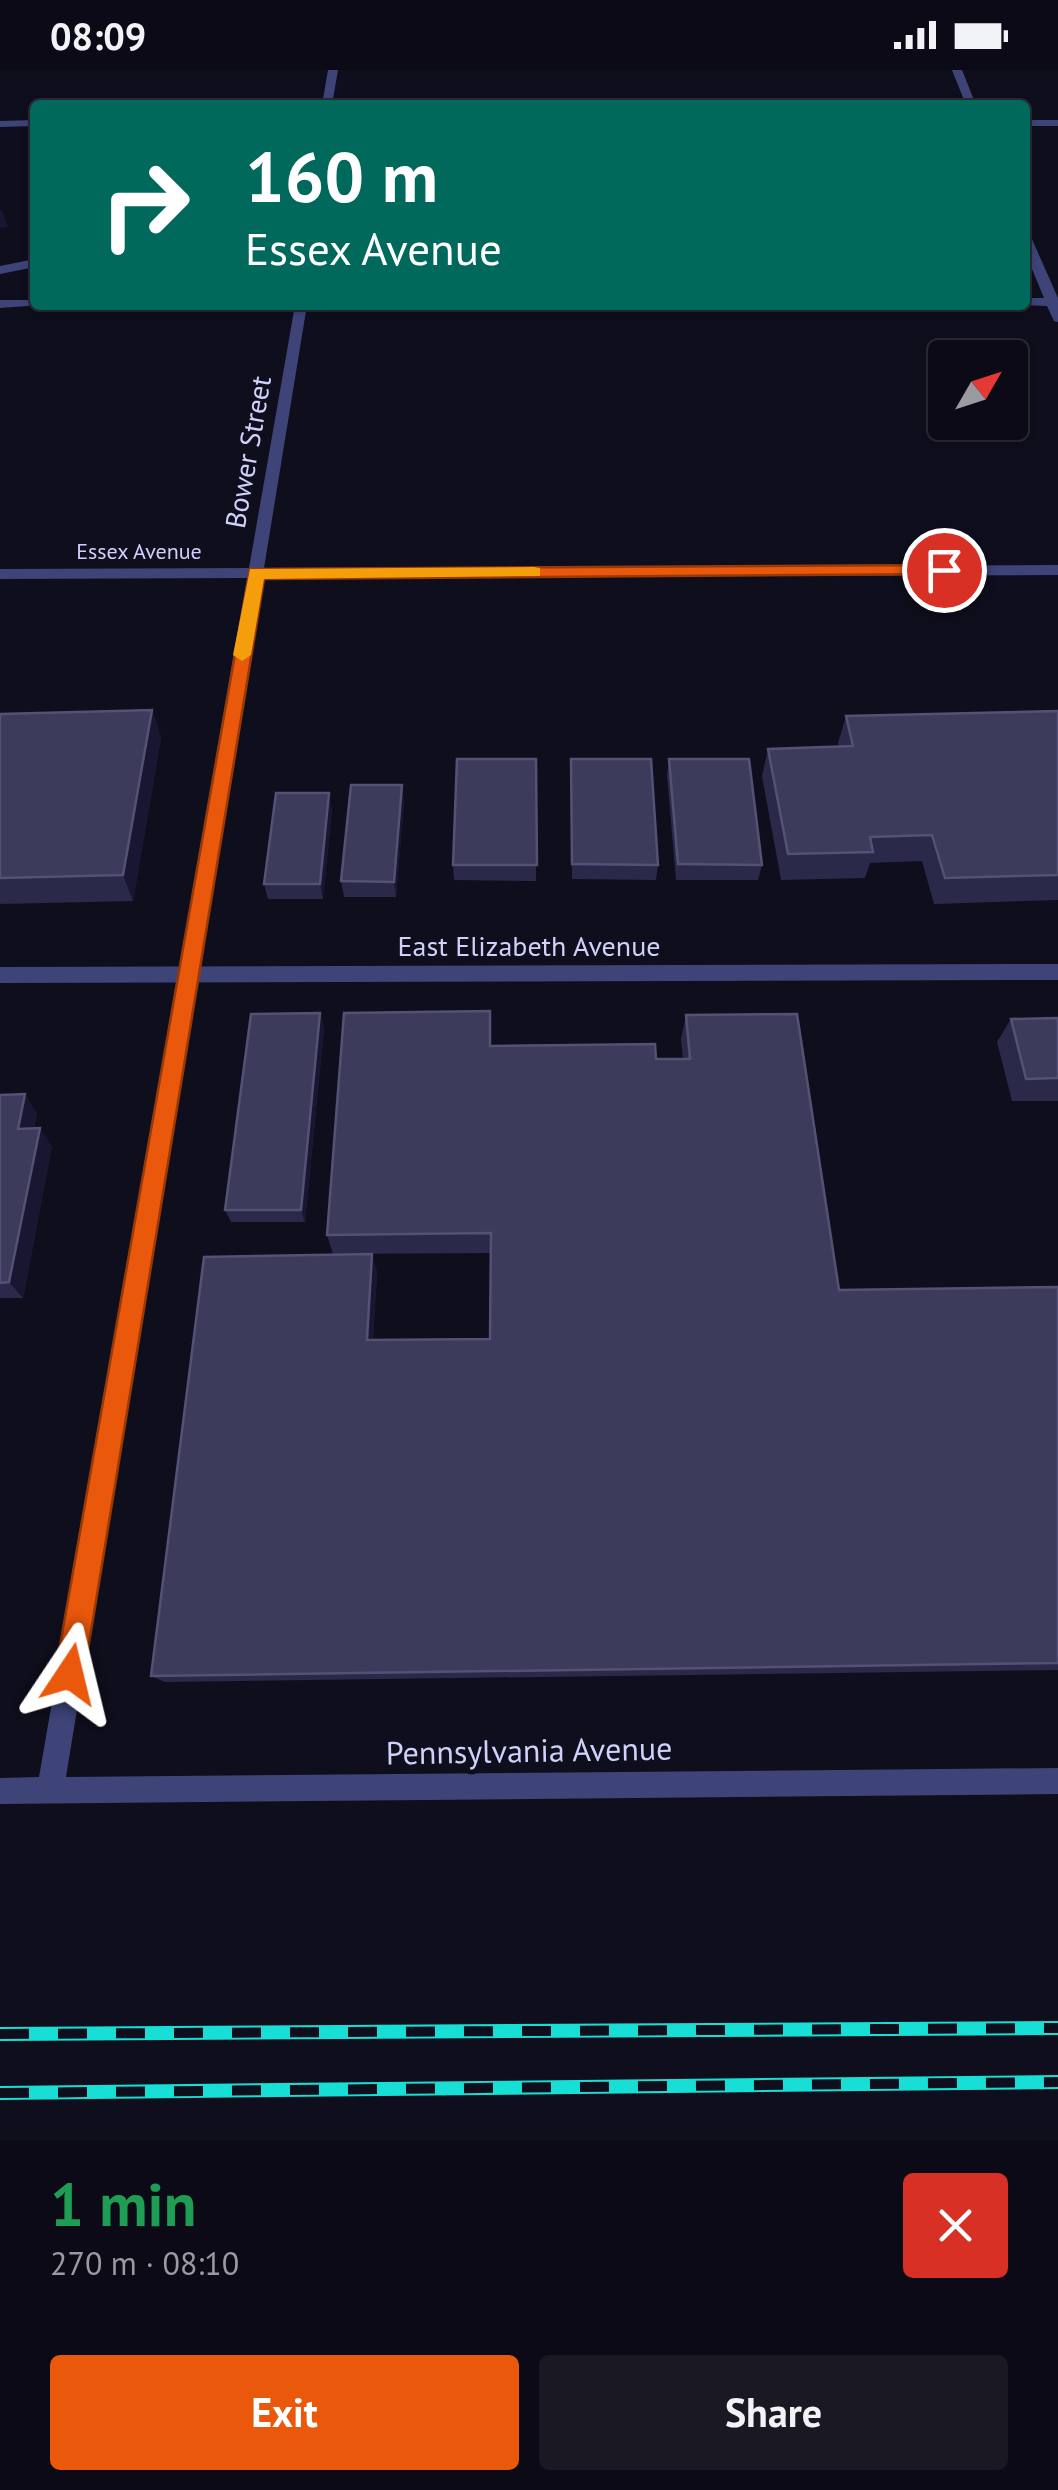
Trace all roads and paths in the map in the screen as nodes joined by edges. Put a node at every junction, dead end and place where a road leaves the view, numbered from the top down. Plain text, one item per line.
1 (333, 70) edge
2 (957, 70) edge
3 (328, 100) edge
4 (970, 100) edge
5 (0, 124) edge
6 (30, 124) edge
7 (1030, 124) edge
8 (1058, 124) edge
9 (1030, 248) edge
10 (30, 264) edge
11 (0, 270) edge
12 (1055, 302) edge
13 (0, 304) edge
14 (30, 304) edge
15 (300, 310) edge
16 (1058, 318) edge
17 (1058, 570) edge
18 (256, 573) junction
19 (0, 574) edge
20 (1058, 972) edge
21 (188, 974) junction
22 (0, 975) edge
23 (1058, 1781) edge
24 (0, 1791) edge
25 (50, 1791) junction

1 - 3 street
2 - 4 street
5 - 6 street
7 - 8 street
9 - 12 street
10 - 11 street
12 - 16 street
13 - 14 street
15 - 18 street, Bower Street
17 - 18 street, Essex Avenue
18 - 19 street, Essex Avenue
18 - 21 street, Bower Street
20 - 21 street, East Elizabeth Avenue
21 - 22 street, East Elizabeth Avenue
21 - 25 street, Bower Street
23 - 25 street, Pennsylvania Avenue
24 - 25 street, Pennsylvania Avenue

